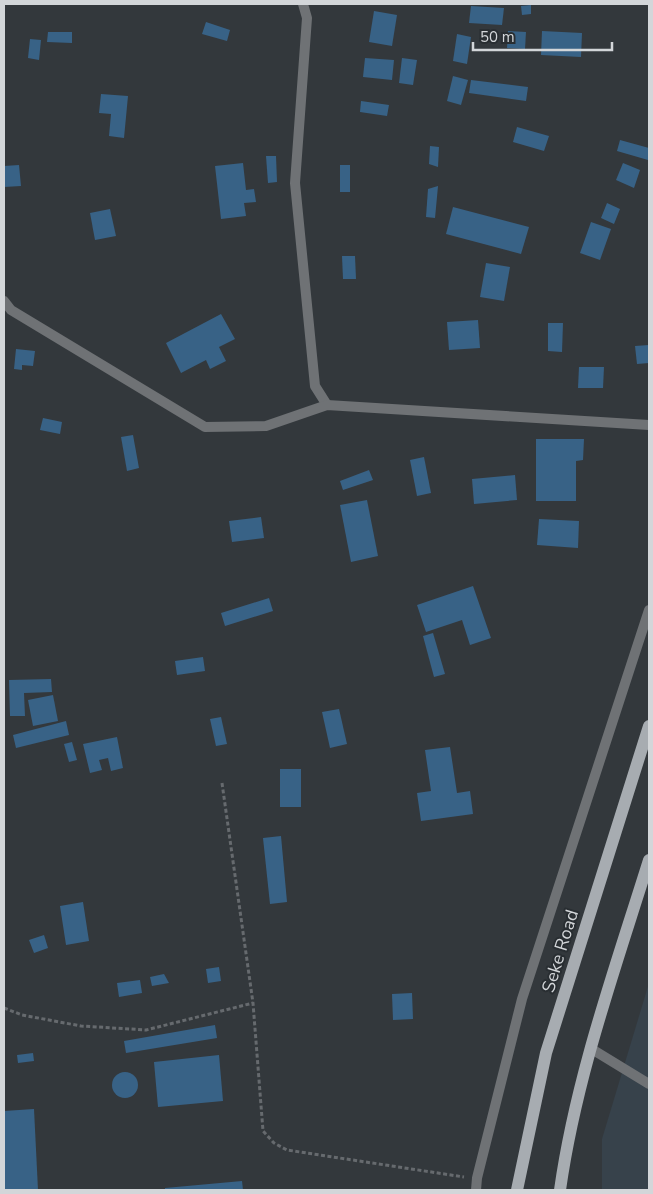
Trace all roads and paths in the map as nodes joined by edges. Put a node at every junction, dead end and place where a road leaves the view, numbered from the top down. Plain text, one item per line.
1 (303, 4) edge
2 (4, 301) edge
3 (327, 405) junction
4 (649, 425) edge
5 (649, 610) edge
6 (649, 726) edge
7 (646, 748) edge
8 (222, 783) dead end
9 (649, 860) edge
10 (253, 1003) junction
11 (4, 1008) edge
12 (590, 1048) junction
13 (649, 1084) edge
14 (477, 1178) junction
15 (476, 1190) edge
16 (517, 1190) edge
17 (560, 1190) edge

1 - 3 street
2 - 3 street
3 - 4 street
5 - 14 street
6 - 7 main road, Seke Road
7 - 16 main road, Seke Road
8 - 10 path
9 - 12 main road
10 - 11 path
10 - 14 path
12 - 13 street
12 - 17 main road
14 - 15 street

